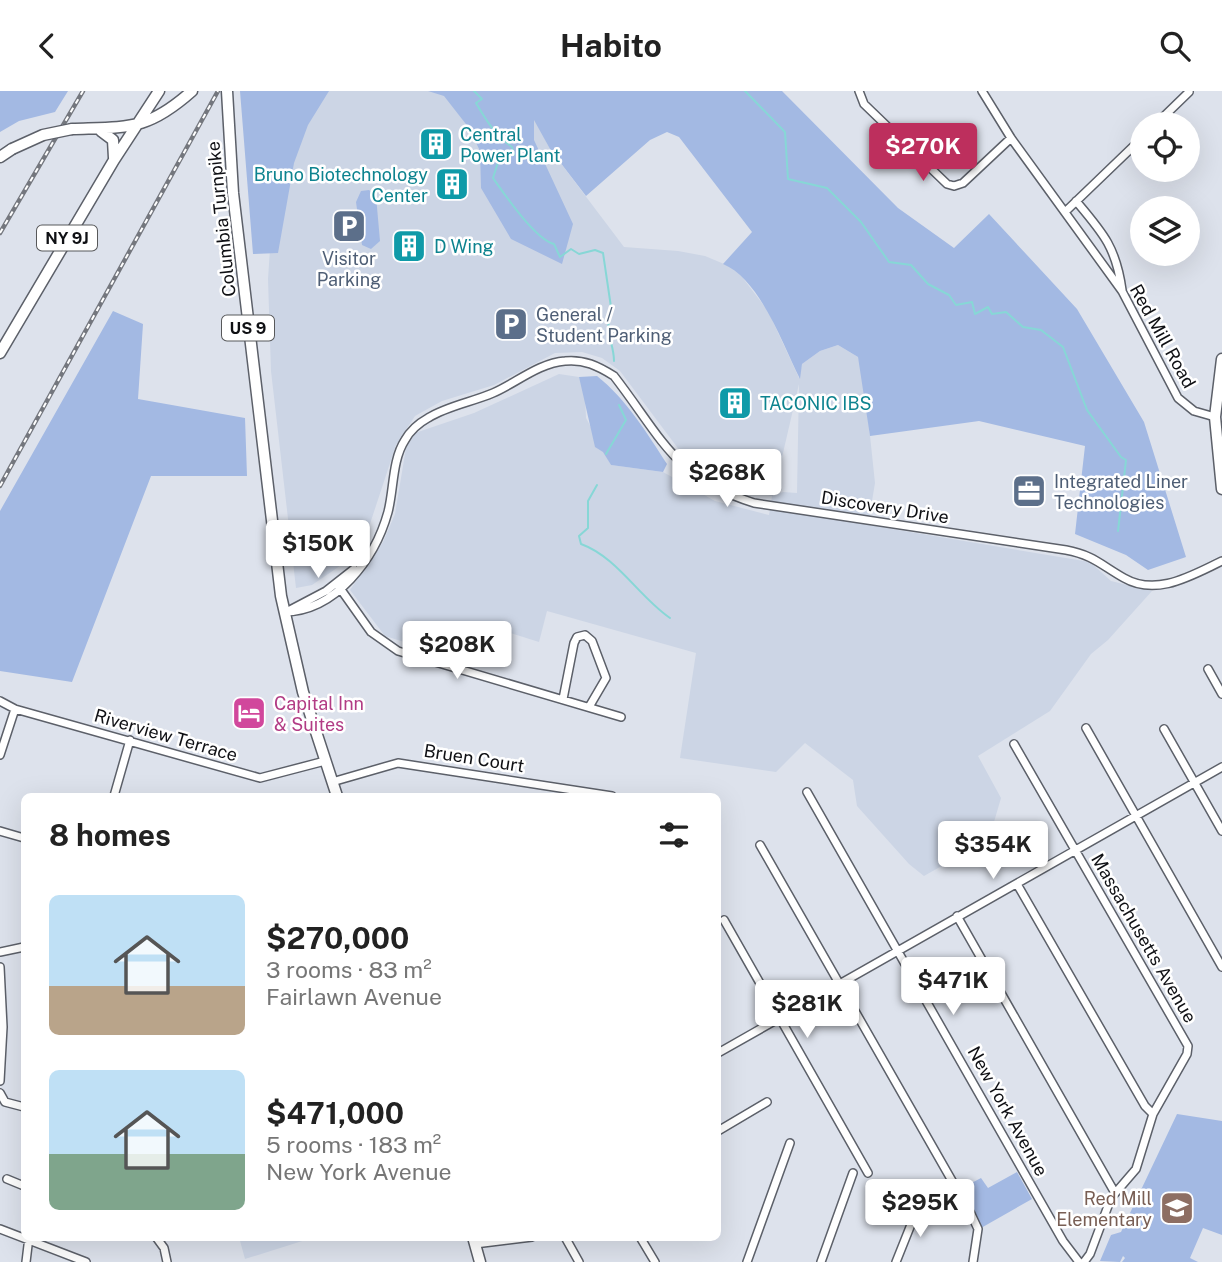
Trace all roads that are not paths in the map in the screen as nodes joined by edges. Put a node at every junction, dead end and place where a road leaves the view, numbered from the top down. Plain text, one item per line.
1 (159, 91) edge
2 (181, 91) edge
3 (191, 91) edge
4 (227, 91) edge
5 (859, 91) edge
6 (982, 91) edge
7 (1189, 92) edge
8 (1168, 112) edge
9 (137, 125) junction
10 (94, 129) junction
11 (1011, 138) junction
12 (1130, 149) edge
13 (0, 157) edge
14 (114, 160) junction
15 (1076, 201) junction
16 (1065, 212) junction
17 (1122, 291) junction
18 (0, 353) edge
19 (1222, 359) edge
20 (1215, 417) junction
21 (1222, 489) edge
22 (1222, 561) edge
23 (339, 587) junction
24 (284, 613) junction
25 (1208, 670) dead end
26 (1222, 694) edge
27 (563, 699) junction
28 (0, 701) edge
29 (589, 707) junction
30 (15, 709) junction
31 (621, 717) dead end
32 (1086, 727) dead end
33 (1164, 729) dead end
34 (130, 740) junction
35 (1014, 744) dead end
36 (0, 755) edge
37 (325, 761) junction
38 (1222, 767) edge
39 (332, 782) junction
40 (1194, 782) junction
41 (807, 792) dead end
42 (115, 793) edge
43 (336, 793) edge
44 (593, 793) edge
45 (1136, 817) junction
46 (0, 831) edge
47 (1222, 831) edge
48 (21, 837) edge
49 (760, 845) dead end
50 (1075, 849) junction
51 (1017, 884) junction
52 (957, 916) junction
53 (724, 920) dead end
54 (21, 948) edge
55 (899, 951) junction
56 (0, 952) edge
57 (0, 967) edge
58 (1222, 967) edge
59 (839, 985) junction
60 (778, 1019) junction
61 (721, 1051) edge
62 (0, 1081) edge
63 (0, 1093) edge
64 (767, 1102) dead end
65 (21, 1106) edge
66 (1153, 1114) junction
67 (721, 1129) edge
68 (790, 1143) dead end
69 (853, 1173) dead end
70 (868, 1173) dead end
71 (7, 1179) dead end
72 (21, 1185) edge
73 (1115, 1193) junction
74 (918, 1207) dead end
75 (0, 1229) edge
76 (21, 1236) edge
77 (29, 1241) edge
78 (36, 1241) edge
79 (159, 1241) edge
80 (474, 1241) edge
81 (567, 1241) edge
82 (642, 1241) edge
83 (26, 1262) edge
84 (86, 1262) edge
85 (167, 1262) edge
86 (480, 1262) edge
87 (579, 1262) edge
88 (655, 1262) edge
89 (747, 1262) edge
90 (821, 1262) edge
91 (896, 1262) edge
92 (973, 1262) edge
93 (1081, 1262) edge

1 - 9 main road
2 - 3 main road
3 - 9 main road
4 - 24 main road, Columbia Turnpike / US 9
5 - 11 street
6 - 11 street, Red Mill Road
7 - 8 street
9 - 10 main road
9 - 14 main road, NY 9J
10 - 13 main road, bridge
10 - 14 main road
11 - 16 street, Red Mill Road
12 - 15 street
14 - 18 main road, NY 9J
15 - 16 street
15 - 17 street
16 - 17 street, Red Mill Road
17 - 20 street, Red Mill Road
19 - 20 main road
20 - 21 main road
22 - 23 street, Discovery Drive
23 - 24 street, Discovery Drive
23 - 27 street
24 - 37 main road, Columbia Turnpike / US 9
25 - 26 street
27 - 29 street
27 - 29 street
28 - 30 street, Riverview Terrace
29 - 31 street
30 - 34 street, Riverview Terrace
30 - 36 street
32 - 45 street
33 - 40 street
34 - 37 street, Riverview Terrace
34 - 42 street
35 - 50 street, Massachusetts Avenue
37 - 39 main road, Columbia Turnpike / US 9
38 - 40 street
39 - 43 main road, Columbia Turnpike / US 9
39 - 44 street, Bruen Court
40 - 45 street
40 - 47 street
41 - 55 street, New York Avenue
45 - 50 street
45 - 58 street
46 - 48 street
49 - 59 street
50 - 51 street
50 - 66 street, Massachusetts Avenue
51 - 52 street
51 - 66 street
52 - 55 street
52 - 73 street
53 - 60 street
54 - 56 street
55 - 59 street
55 - 93 street, New York Avenue
57 - 62 street
59 - 60 street
59 - 92 street
60 - 61 street
60 - 70 street
63 - 65 street
64 - 67 street
66 - 73 street, Massachusetts Avenue
68 - 89 street
69 - 90 street
71 - 72 street
73 - 93 street, Massachusetts Avenue
74 - 91 street
75 - 76 street
77 - 83 street
78 - 84 street
79 - 85 street
80 - 86 main road
81 - 87 street
82 - 88 street

